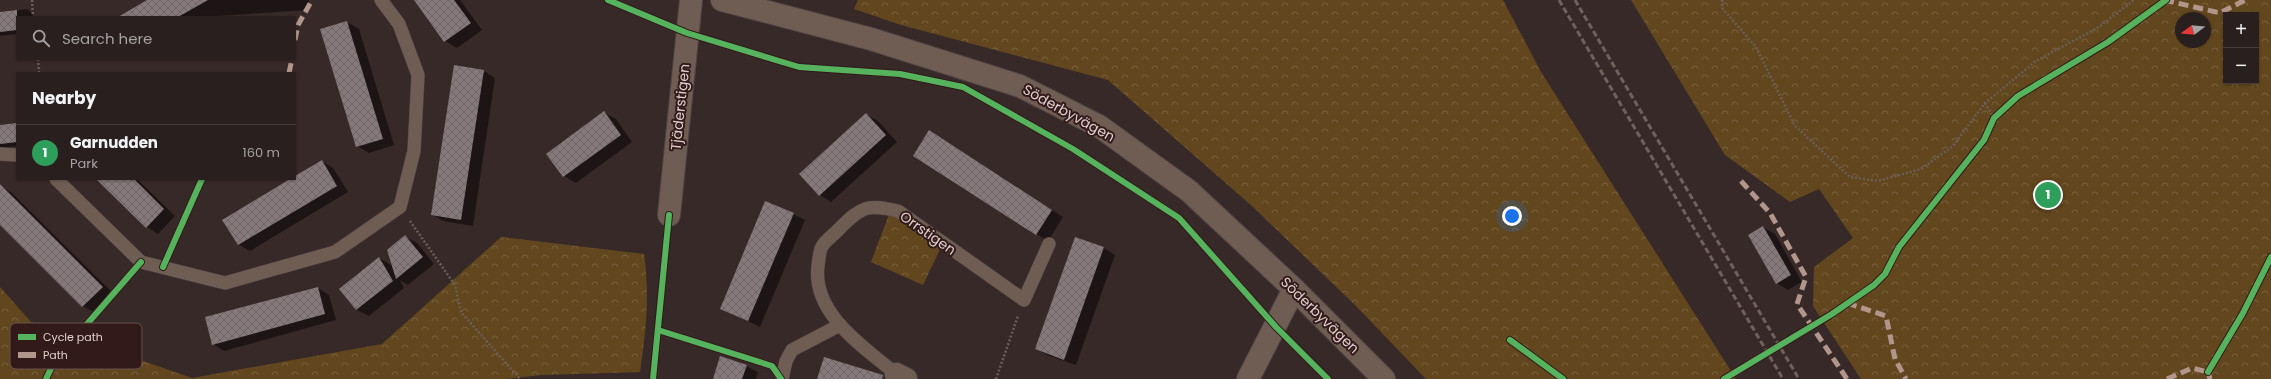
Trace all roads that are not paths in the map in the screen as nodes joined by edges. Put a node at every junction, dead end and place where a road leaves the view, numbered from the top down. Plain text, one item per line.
1 (381, 0) edge
2 (691, 0) edge
3 (722, 0) edge
4 (0, 154) edge
5 (16, 155) edge
6 (57, 180) edge
7 (669, 214) dead end
8 (1049, 244) dead end
9 (1294, 289) junction
10 (840, 325) junction
11 (901, 376) edge
12 (782, 379) edge
13 (1248, 379) edge
14 (1384, 379) edge

1 - 6 lane
2 - 7 street, Tjäderstigen
3 - 9 street, Söderbyvägen
4 - 5 lane
8 - 10 lane, Orrstigen
9 - 13 street
9 - 14 street, Söderbyvägen
10 - 11 lane, Orrstigen
10 - 12 lane

